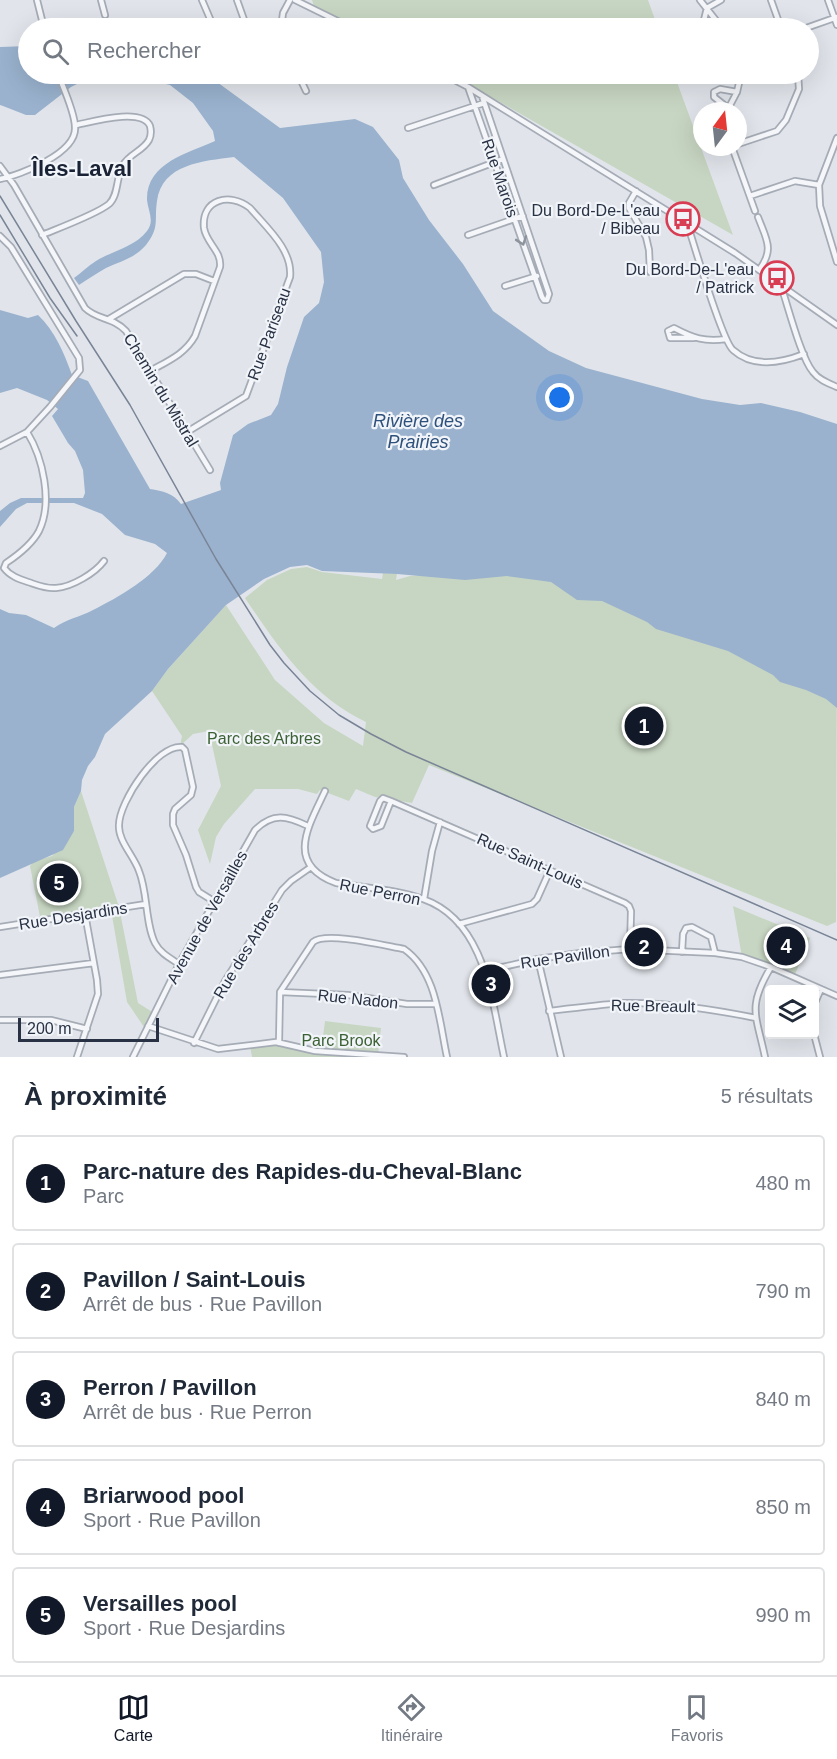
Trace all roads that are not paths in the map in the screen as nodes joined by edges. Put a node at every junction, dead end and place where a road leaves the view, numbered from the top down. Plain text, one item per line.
1 (37, 0) edge
2 (101, 0) edge
3 (202, 0) edge
4 (237, 0) edge
5 (290, 0) edge
6 (295, 0) edge
7 (700, 0) edge
8 (721, 0) edge
9 (771, 0) edge
10 (828, 0) edge
11 (707, 8) junction
12 (105, 15) dead end
13 (836, 17) edge
14 (42, 18) edge
15 (210, 18) edge
16 (243, 18) edge
17 (282, 18) edge
18 (331, 18) edge
19 (704, 18) edge
20 (714, 18) edge
21 (778, 18) edge
22 (819, 23) edge
23 (837, 25) edge
24 (61, 84) edge
25 (303, 84) edge
26 (462, 84) edge
27 (739, 84) edge
28 (799, 84) edge
29 (468, 87) junction
30 (306, 91) dead end
31 (737, 92) junction
32 (482, 96) junction
33 (719, 102) edge
34 (732, 102) edge
35 (484, 103) junction
36 (475, 106) junction
37 (76, 125) junction
38 (408, 128) dead end
39 (837, 138) edge
40 (747, 141) edge
41 (735, 156) edge
42 (503, 159) junction
43 (495, 162) junction
44 (0, 166) edge
45 (9, 178) junction
46 (0, 179) edge
47 (819, 184) junction
48 (434, 185) dead end
49 (636, 191) junction
50 (750, 196) junction
51 (755, 211) dead end
52 (523, 216) junction
53 (758, 217) dead end
54 (514, 219) junction
55 (687, 223) junction
56 (42, 235) junction
57 (468, 235) dead end
58 (1, 238) edge
59 (837, 241) edge
60 (831, 243) junction
61 (837, 261) edge
62 (759, 270) junction
63 (650, 272) dead end
64 (542, 274) junction
65 (534, 277) junction
66 (214, 282) junction
67 (781, 285) junction
68 (506, 286) dead end
69 (837, 317) edge
70 (109, 319) junction
71 (836, 324) edge
72 (694, 338) junction
73 (726, 339) junction
74 (804, 354) junction
75 (150, 371) junction
76 (837, 387) edge
77 (27, 432) junction
78 (187, 432) junction
79 (0, 446) edge
80 (210, 470) dead end
81 (104, 561) dead end
82 (325, 791) dead end
83 (391, 801) junction
84 (441, 822) junction
85 (308, 826) junction
86 (311, 867) junction
87 (550, 870) junction
88 (424, 899) junction
89 (215, 902) junction
90 (146, 904) junction
91 (85, 914) junction
92 (459, 924) junction
93 (0, 927) edge
94 (630, 949) junction
95 (682, 952) junction
96 (715, 953) junction
97 (538, 959) junction
98 (94, 963) junction
99 (179, 964) junction
100 (771, 967) junction
101 (485, 971) junction
102 (0, 975) edge
103 (821, 989) junction
104 (280, 992) junction
105 (819, 994) edge
106 (837, 996) edge
107 (436, 1004) junction
108 (549, 1011) junction
109 (756, 1018) junction
110 (0, 1020) edge
111 (148, 1026) junction
112 (87, 1029) junction
113 (815, 1039) edge
114 (194, 1043) junction
115 (279, 1043) junction
116 (77, 1057) edge
117 (133, 1057) edge
118 (404, 1057) edge
119 (447, 1057) edge
120 (504, 1057) edge
121 (561, 1057) edge
122 (765, 1057) edge
123 (820, 1057) edge

1 - 14 street
2 - 12 street
3 - 15 street
4 - 16 street
5 - 17 street
6 - 18 street
7 - 11 street
8 - 11 street
9 - 21 street
10 - 13 street
11 - 19 street
11 - 20 street
13 - 22 street
13 - 23 street
24 - 37 street
25 - 30 street
26 - 29 street
27 - 31 street
28 - 40 street
29 - 32 street
29 - 36 street, Rue Marois
31 - 33 street
31 - 34 street
32 - 35 street, Rue Marois
32 - 49 street
35 - 36 street
35 - 42 street, Rue Marois
36 - 38 street
36 - 43 street, Rue Marois
37 - 45 street
37 - 56 street
39 - 47 street
41 - 50 street
42 - 43 street
42 - 52 street, Rue Marois
43 - 48 street
43 - 54 street, Rue Marois
44 - 45 street, Chemin du Mistral
45 - 46 street
45 - 56 street, Chemin du Mistral
47 - 50 street
47 - 60 street
49 - 55 street
49 - 63 street
50 - 51 street
52 - 54 street
52 - 64 street, Rue Marois
53 - 62 street
54 - 57 street
54 -> 65 street, Rue Marois
55 - 62 street
55 - 73 street
56 - 70 street, Chemin du Mistral
58 - 77 street
59 - 60 street
60 - 61 street
62 - 67 street
64 - 65 street
64 - 65 street, Rue Marois
65 - 68 street
66 - 70 street
66 - 75 street, Rue Pariseau
66 - 78 street, Rue Pariseau
67 - 71 street
67 - 74 street
69 - 71 street
70 - 75 street, Chemin du Mistral
72 - 72 street
72 - 73 street
73 - 74 street
74 - 76 street
75 - 78 street, Chemin du Mistral
77 - 79 street
77 - 81 street
78 - 80 street, Chemin du Mistral
82 - 85 street
83 - 83 street
83 - 84 street, Rue Saint-Louis
84 - 87 street, Rue Saint-Louis
84 - 88 street
85 - 86 street
85 - 89 street, Avenue de Versailles
86 - 88 street, Rue Perron
86 - 114 street, Rue des Arbres
87 - 92 street
87 - 94 street, Rue Saint-Louis
88 - 92 street, Rue Perron
89 - 90 street
89 - 99 street, Avenue de Versailles
90 - 91 street, Rue Desjardins
90 - 99 street
91 - 93 street, Rue Desjardins
91 - 98 street
92 - 101 street, Rue Perron
94 - 95 street, Rue Pavillon
94 - 97 street, Rue Pavillon
95 - 96 street, Rue Pavillon
95 - 96 street
96 - 100 street, Rue Pavillon
97 - 101 street, Rue Pavillon
97 - 108 street
98 - 102 street
98 - 112 street
99 - 111 street, Avenue de Versailles
100 - 103 street, Rue Pavillon
100 - 109 street
101 - 120 street, Rue Perron
103 - 105 street
103 - 106 street, Rue Pavillon
104 - 107 street, Rue Nadon
104 - 107 street
104 - 115 street
107 - 119 street
108 - 109 street, Rue Breault
108 - 121 street
109 - 122 street
110 - 112 street
111 - 114 street
111 - 117 street, Avenue de Versailles
112 - 116 street
113 - 123 street
114 - 115 street
115 - 118 street

